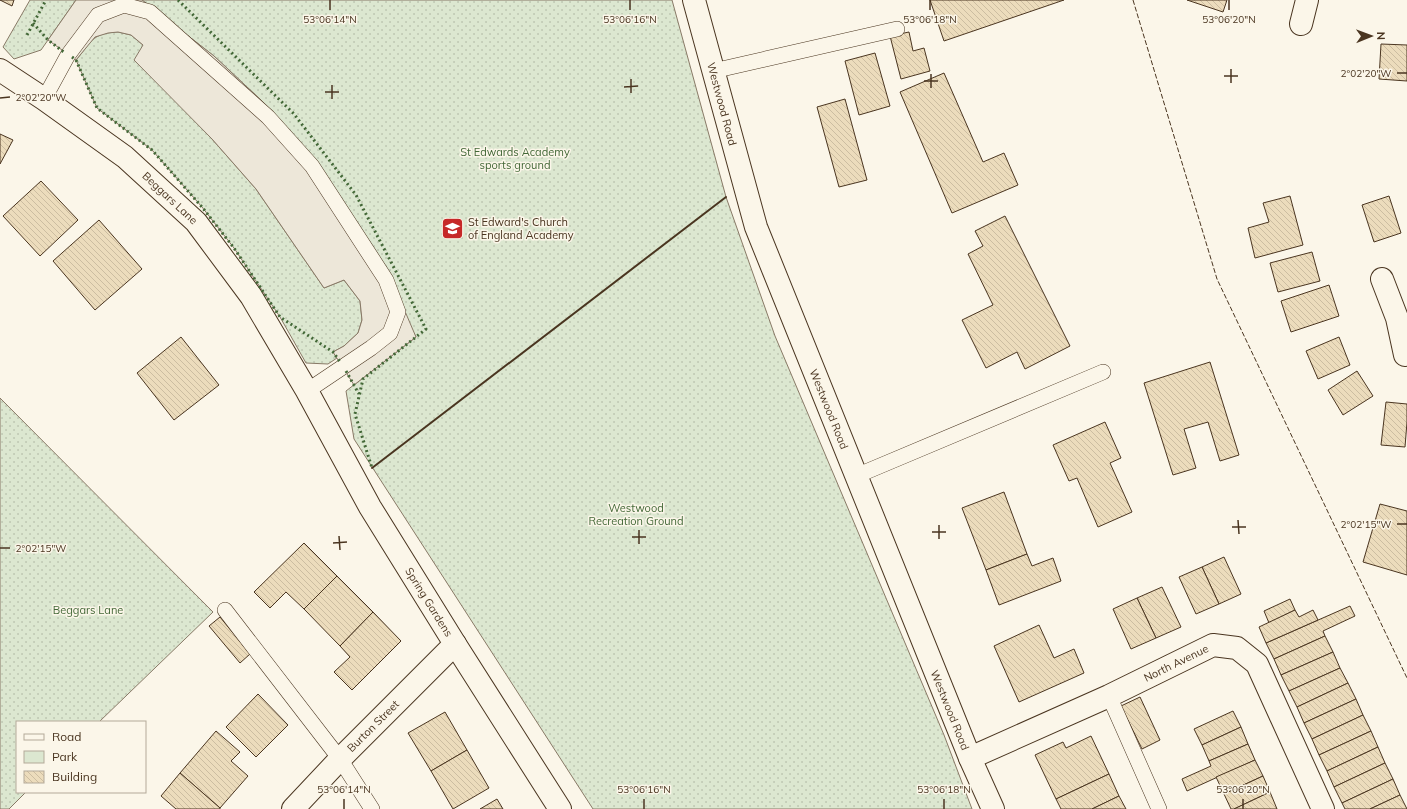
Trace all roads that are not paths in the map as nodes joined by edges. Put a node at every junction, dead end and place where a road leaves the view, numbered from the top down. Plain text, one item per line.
1 (694, 0) edge
2 (1307, 0) edge
3 (1301, 24) dead end
4 (897, 29) dead end
5 (0, 70) edge
6 (713, 71) junction
7 (44, 99) junction
8 (1382, 279) dead end
9 (1402, 316) edge
10 (1405, 355) dead end
11 (1103, 372) dead end
12 (307, 390) junction
13 (856, 476) junction
14 (225, 610) dead end
15 (455, 644) junction
16 (1109, 696) junction
17 (970, 758) junction
18 (340, 759) junction
19 (293, 809) edge
20 (372, 809) edge
21 (560, 809) edge
22 (993, 809) edge
23 (1159, 809) edge
24 (1323, 809) edge

1 - 6 street, Westwood Road
2 - 3 street
4 - 6 lane
5 - 7 street, Beggars Lane
6 - 13 street, Westwood Road
7 - 12 street, Beggars Lane
7 - 12 lane
8 - 9 street
9 - 10 street
11 - 13 lane
12 - 15 street, Spring Gardens
13 - 17 street, Westwood Road
14 - 18 lane
15 - 18 street, Burton Street
15 - 21 street, Spring Gardens
16 - 17 street, North Avenue
16 - 23 lane
16 - 24 street, North Avenue
17 - 22 street, Westwood Road
18 - 19 street, Burton Street
18 - 20 lane

